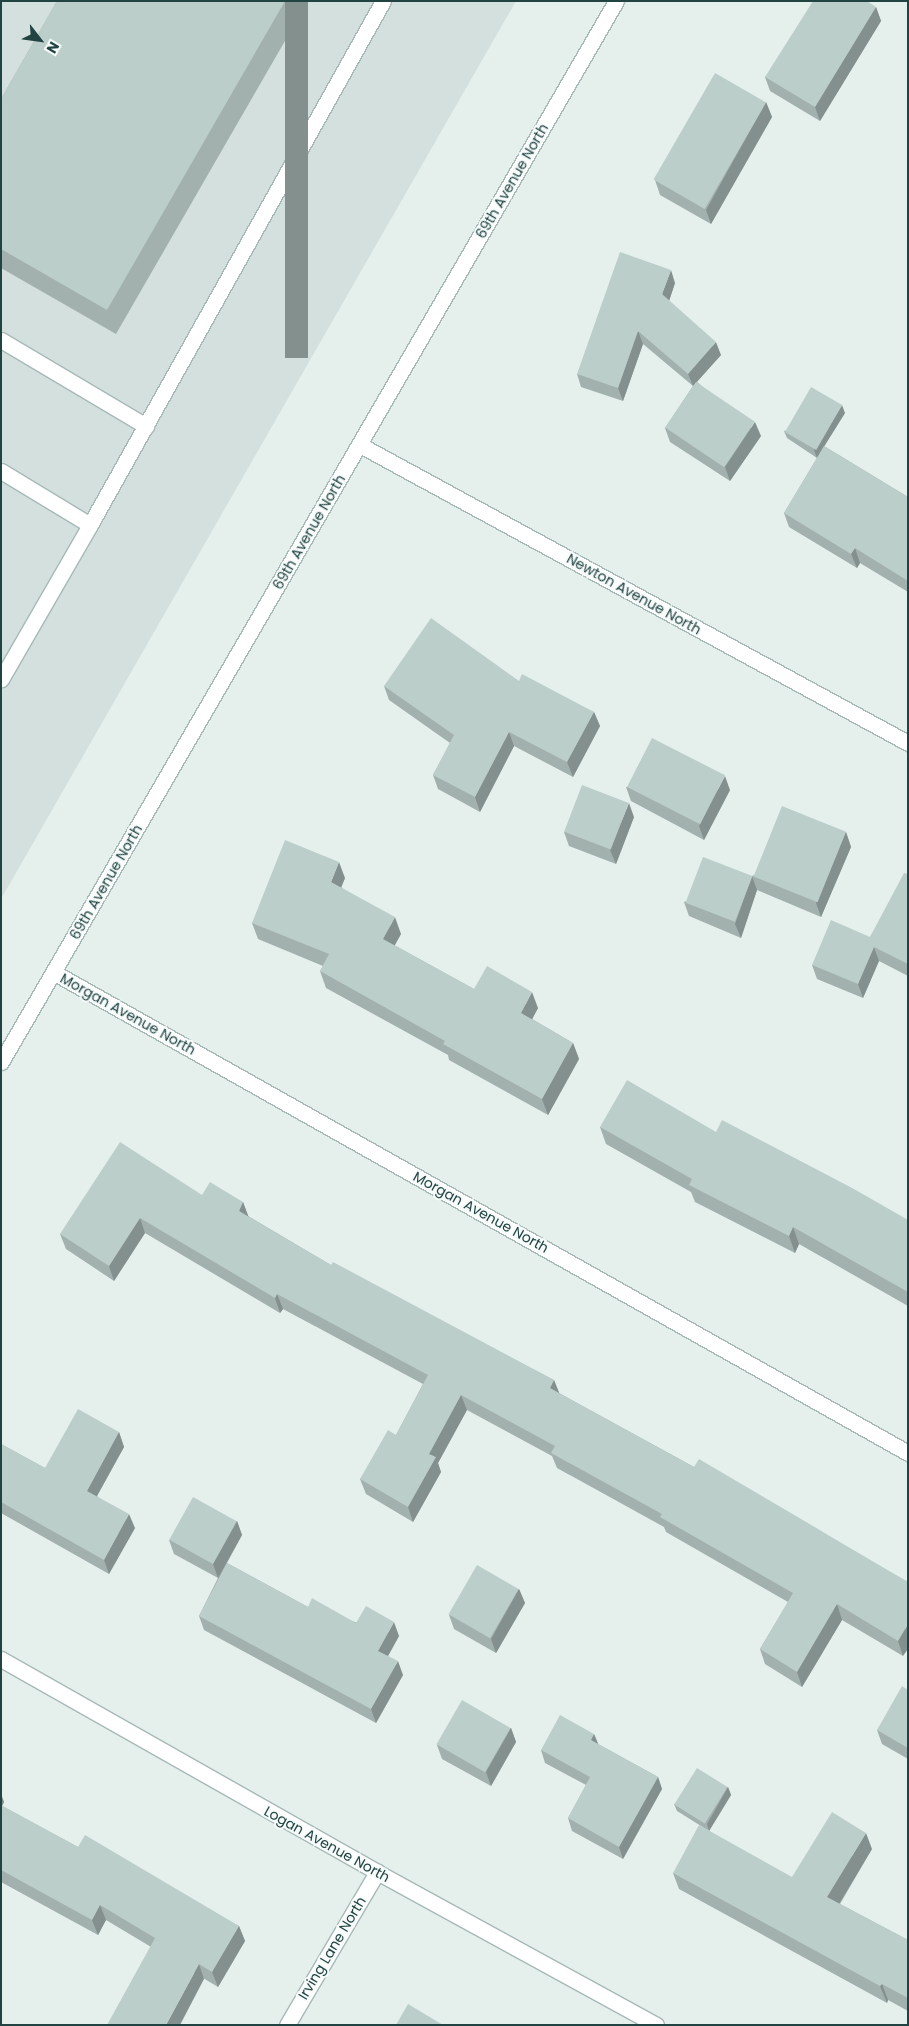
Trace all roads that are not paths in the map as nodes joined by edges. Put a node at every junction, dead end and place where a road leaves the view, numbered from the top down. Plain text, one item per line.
1 (383, 1) edge
2 (616, 1) edge
3 (1, 340) edge
4 (146, 426) junction
5 (360, 445) junction
6 (1, 471) edge
7 (90, 525) junction
8 (1, 679) edge
9 (908, 744) edge
10 (53, 972) junction
11 (1, 1062) edge
12 (908, 1453) edge
13 (1, 1659) edge
14 (377, 1872) junction
15 (287, 2025) edge
16 (656, 2025) edge

1 - 4 street
2 - 5 street, 69th Avenue North
3 - 4 street
4 - 7 street
5 - 9 street, Newton Avenue North
5 - 10 street, 69th Avenue North
6 - 7 street
7 - 8 street
10 - 11 street, 69th Avenue North
10 - 12 street, Morgan Avenue North
13 - 14 street, Logan Avenue North
14 - 15 street, Irving Lane North
14 - 16 street, Logan Avenue North

